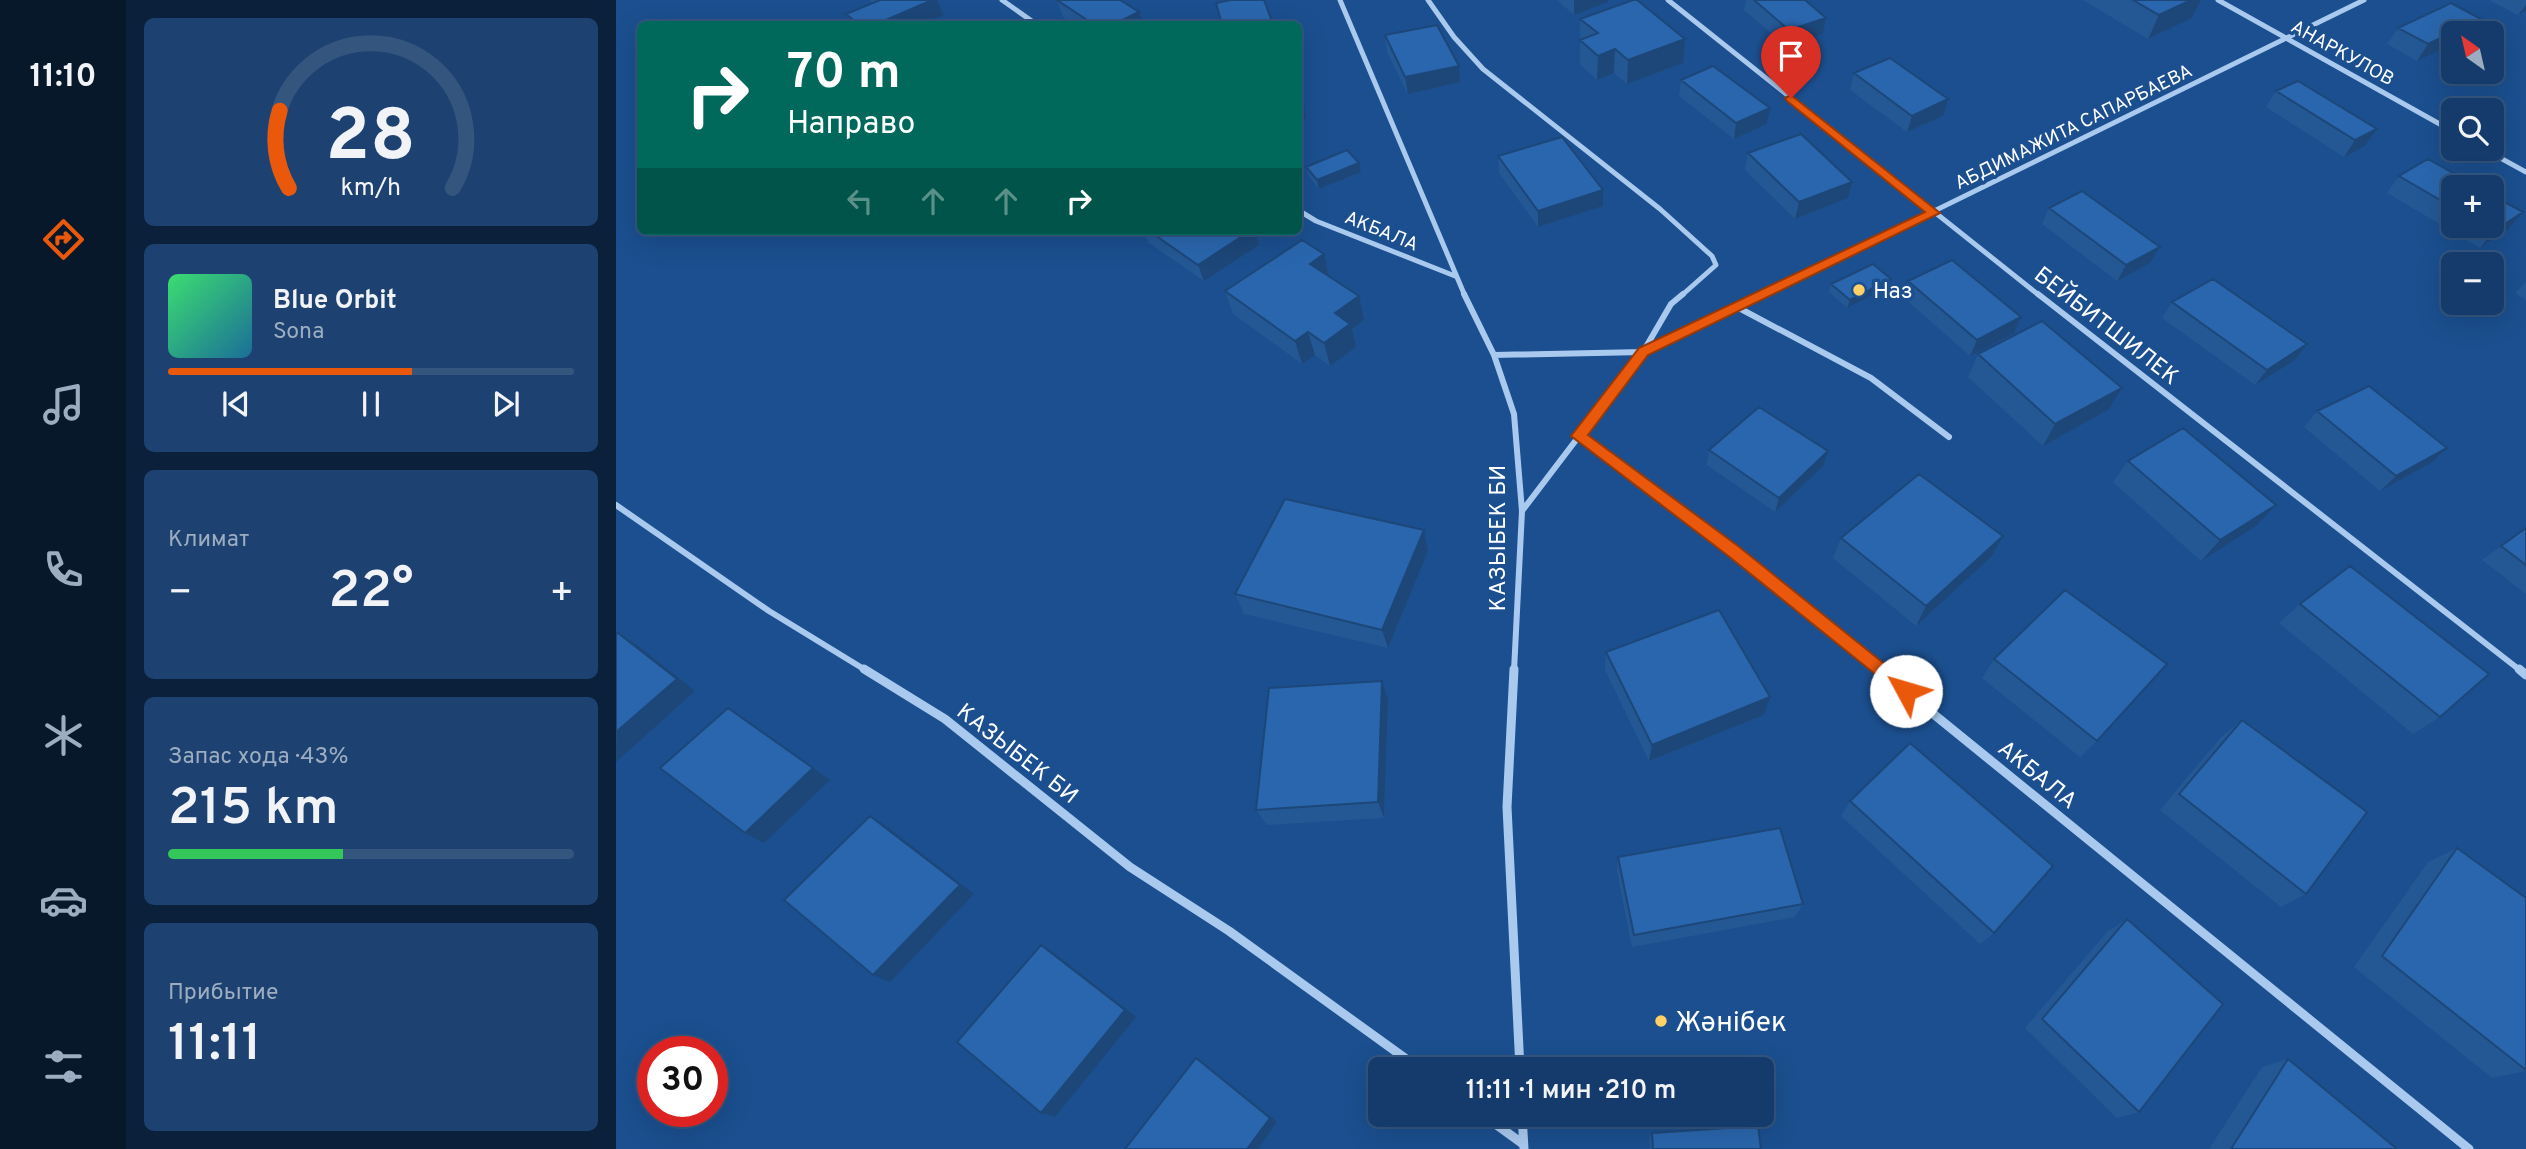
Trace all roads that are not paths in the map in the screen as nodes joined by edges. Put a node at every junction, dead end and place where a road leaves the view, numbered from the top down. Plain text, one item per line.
1 (1002, 0) edge
2 (1340, 0) edge
3 (1428, 0) edge
4 (1668, 0) edge
5 (2218, 0) edge
6 (2364, 0) edge
7 (1032, 21) edge
8 (2286, 38) junction
9 (2441, 125) edge
10 (2504, 160) edge
11 (2526, 172) edge
12 (1302, 212) edge
13 (1934, 213) junction
14 (1455, 276) junction
15 (1737, 307) junction
16 (1643, 352) junction
17 (1494, 355) junction
18 (1579, 436) junction
19 (1949, 437) dead end
20 (616, 505) edge
21 (1522, 511) junction
22 (2526, 675) edge
23 (1403, 1057) edge
24 (1519, 1057) edge
25 (1498, 1127) edge
26 (1523, 1127) edge
27 (1524, 1147) edge
28 (2469, 1149) edge

1 - 7 street
2 - 14 street, КАЗЫБЕК БИ
3 - 16 street
4 - 13 street, БЕЙБИТШИЛЕК
5 - 8 street, АНАРКУЛОВ
6 - 8 street, АБДИМАЖИТА САПАРБАЕВА
8 - 9 street, АНАРКУЛОВ
8 - 13 street, АБДИМАЖИТА САПАРБАЕВА
10 - 11 street
12 - 14 street, АКБАЛА
13 - 15 street, АБДИМАЖИТА САПАРБАЕВА
13 - 22 street, БЕЙБИТШИЛЕК
14 - 17 street, КАЗЫБЕК БИ
15 - 16 street, АБДИМАЖИТА САПАРБАЕВА
15 - 19 street
16 - 17 street
16 - 18 street
17 - 21 street, КАЗЫБЕК БИ
18 - 21 street
18 - 28 street, АКБАЛА
20 - 23 street, КАЗЫБЕК БИ
21 - 24 street, КАЗЫБЕК БИ
25 - 27 street
26 - 27 street

